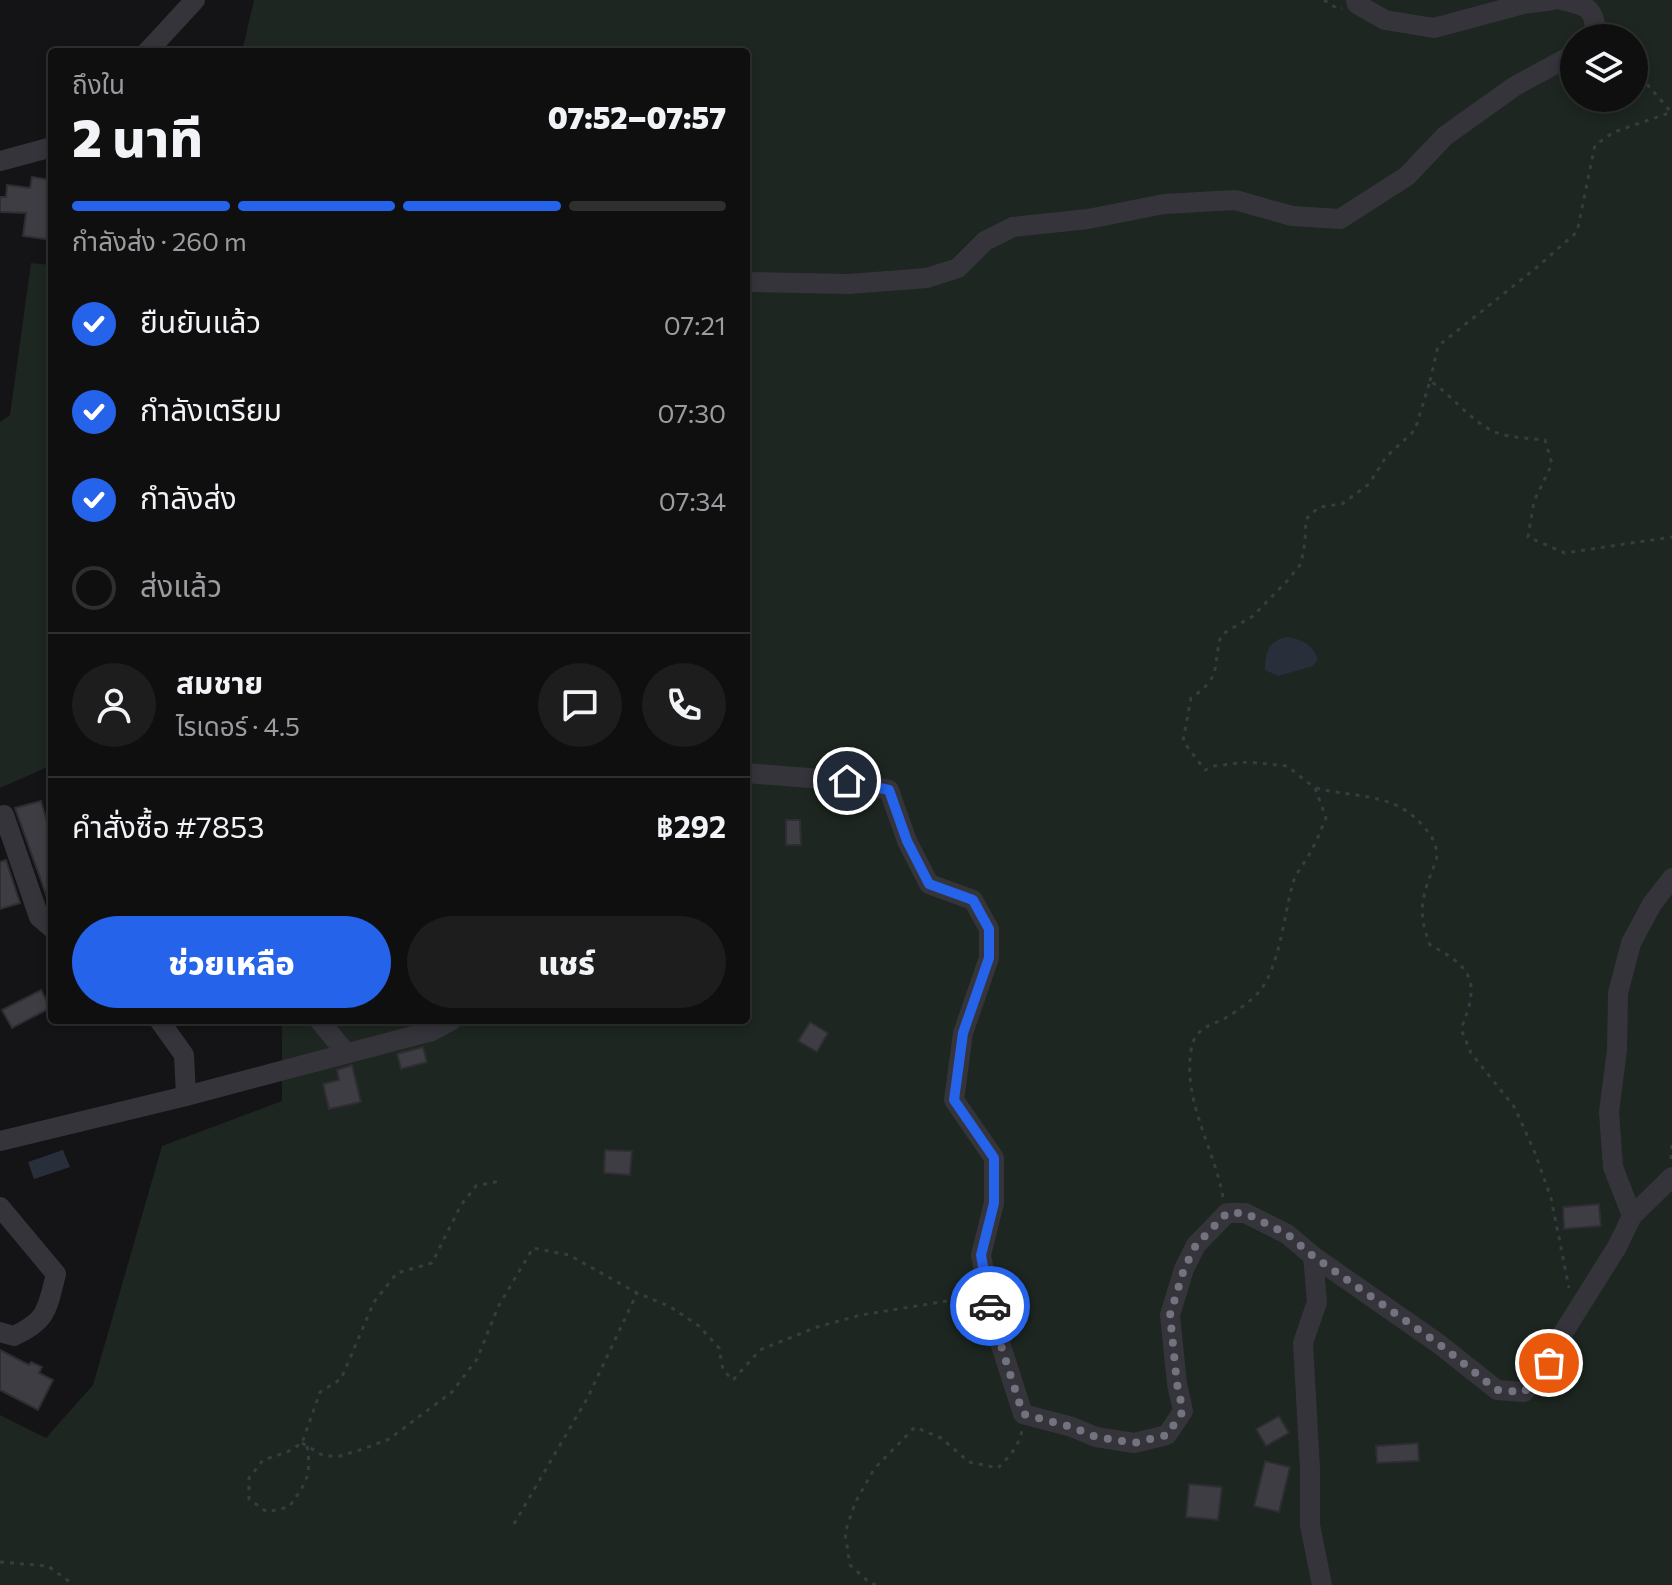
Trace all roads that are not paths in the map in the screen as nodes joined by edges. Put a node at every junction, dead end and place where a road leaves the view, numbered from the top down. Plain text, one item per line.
1 (195, 0) edge
2 (1356, 0) edge
3 (1553, 0) edge
4 (1561, 0) edge
5 (1595, 24) edge
6 (151, 48) edge
7 (1560, 62) edge
8 (48, 148) edge
9 (0, 161) edge
10 (750, 282) edge
11 (750, 773) edge
12 (4, 815) dead end
13 (1672, 878) edge
14 (48, 925) edge
15 (162, 1024) edge
16 (322, 1024) edge
17 (445, 1024) edge
18 (346, 1053) junction
19 (186, 1096) junction
20 (0, 1141) edge
21 (1672, 1177) edge
22 (0, 1207) edge
23 (1632, 1216) junction
24 (1313, 1256) junction
25 (0, 1332) edge
26 (1322, 1585) edge

1 - 6 street
2 - 3 street
4 - 5 street
7 - 10 street
8 - 9 street
11 - 24 street
12 - 14 street
13 - 23 street
15 - 19 street
16 - 18 street
17 - 18 street
18 - 19 street
19 - 20 street
21 - 23 street
22 - 25 street
23 - 24 street
24 - 26 street

